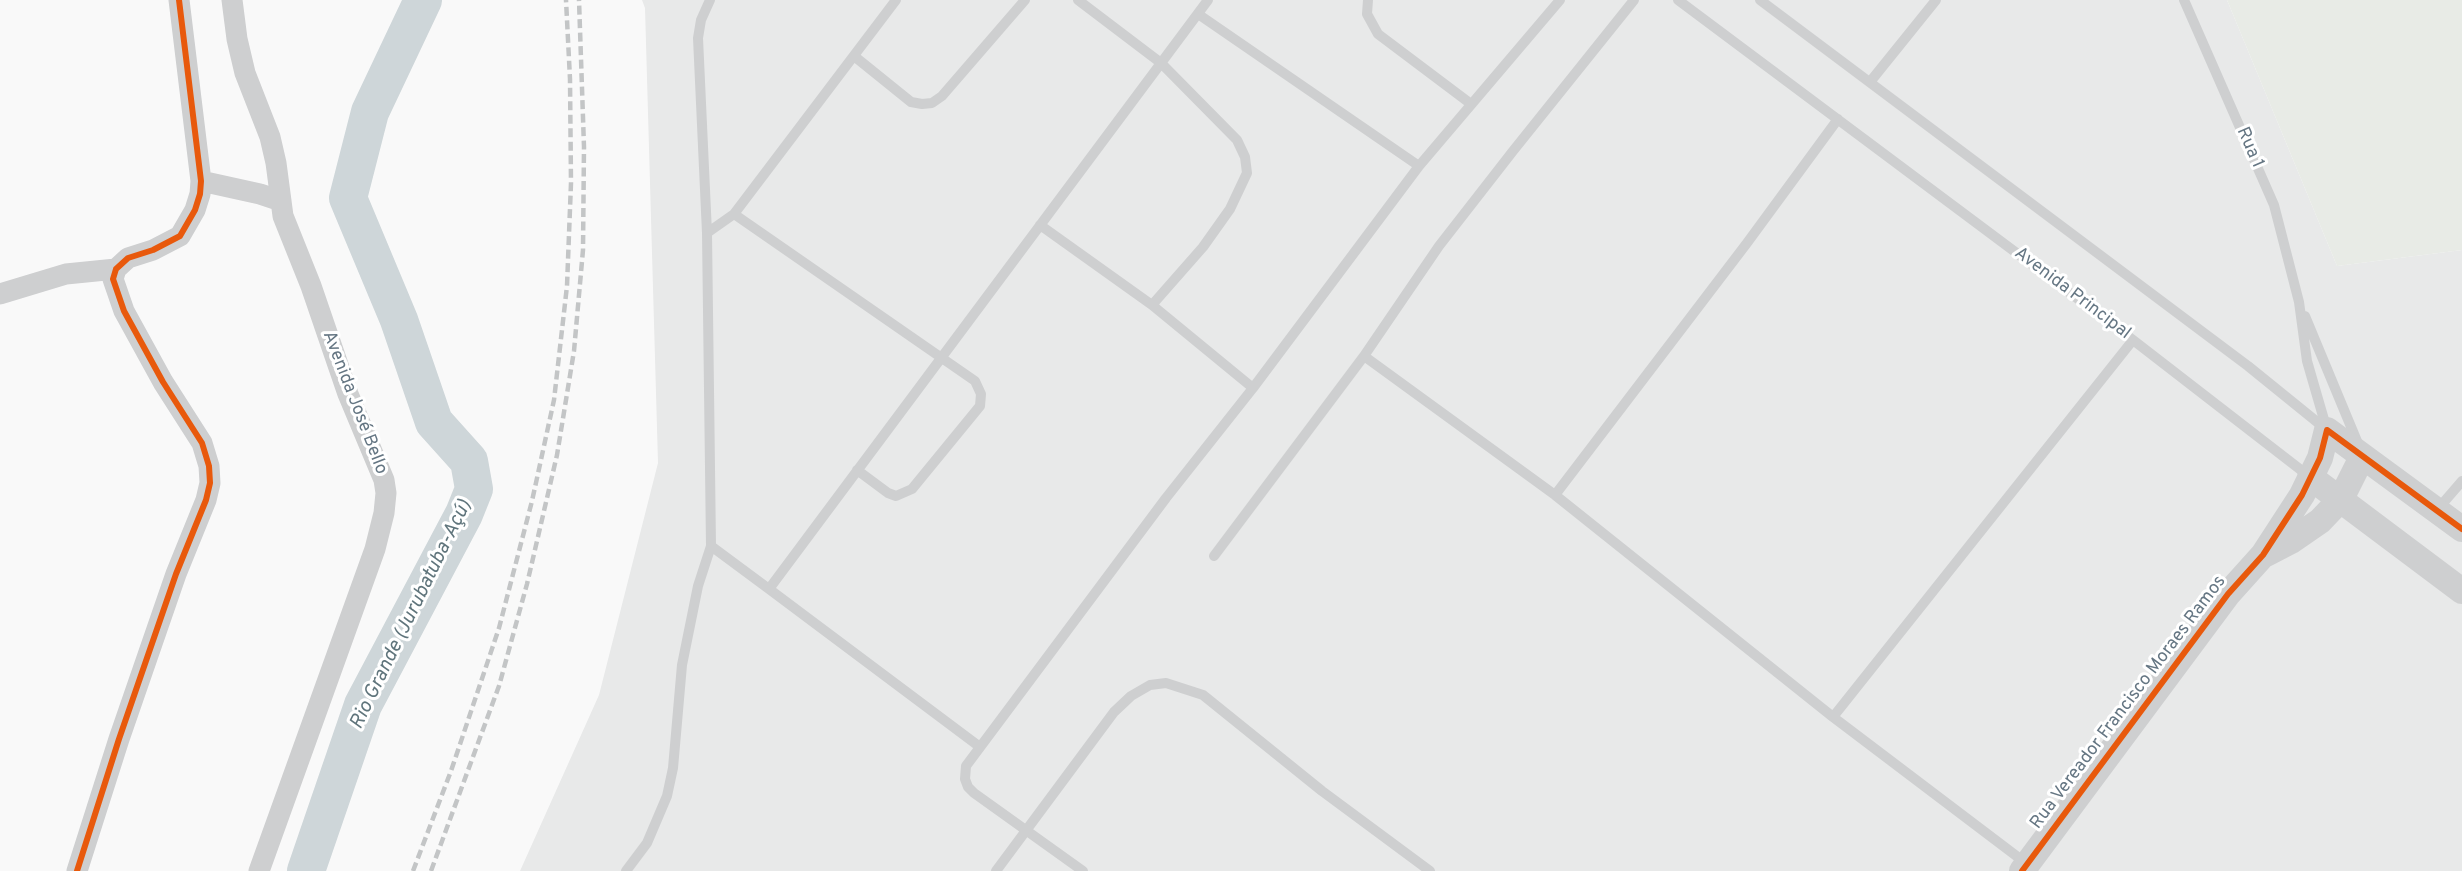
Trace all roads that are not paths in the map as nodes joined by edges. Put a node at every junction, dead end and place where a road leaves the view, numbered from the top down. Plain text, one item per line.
1 (179, 0) edge
2 (232, 0) edge
3 (710, 0) edge
4 (896, 0) edge
5 (1025, 0) edge
6 (1078, 0) edge
7 (1208, 0) edge
8 (1368, 0) edge
9 (1560, 0) edge
10 (1634, 0) edge
11 (1678, 0) edge
12 (1760, 0) edge
13 (1936, 0) edge
14 (2184, 0) edge
15 (1198, 14) junction
16 (854, 56) junction
17 (1161, 63) junction
18 (1870, 82) junction
19 (1471, 104) junction
20 (1838, 119) junction
21 (1419, 166) junction
22 (201, 181) junction
23 (281, 201) junction
24 (734, 214) junction
25 (1040, 225) junction
26 (707, 234) junction
27 (116, 269) junction
28 (0, 294) edge
29 (2299, 302) junction
30 (1152, 305) junction
31 (2133, 340) junction
32 (1364, 356) junction
33 (941, 358) junction
34 (1253, 388) junction
35 (2327, 430) junction
36 (2362, 457) junction
37 (857, 470) junction
38 (2310, 477) junction
39 (2462, 481) edge
40 (1554, 495) junction
41 (2341, 499) junction
42 (2434, 508) junction
43 (2462, 529) edge
44 (711, 546) junction
45 (2263, 555) junction
46 (1214, 556) dead end
47 (769, 589) junction
48 (2462, 591) edge
49 (1833, 717) junction
50 (980, 747) junction
51 (1028, 831) junction
52 (2025, 868) edge
53 (77, 871) edge
54 (260, 871) edge
55 (626, 871) edge
56 (996, 871) edge
57 (1083, 871) edge
58 (1430, 871) edge

1 - 22 street
2 - 23 street, Avenida José Bello
3 - 26 lane
4 - 16 lane
5 - 16 lane
6 - 17 lane
7 - 15 lane
8 - 19 lane
9 - 19 lane
10 - 32 lane
11 - 20 lane, Avenida Principal
12 - 18 lane
13 - 18 lane
14 - 29 lane, Rua 1
15 - 17 lane
15 - 21 lane
16 - 24 lane
17 - 25 lane
17 - 30 lane
18 - 35 lane
19 - 21 lane
20 - 31 lane, Avenida Principal
20 - 40 lane
21 - 34 lane
22 - 23 street
22 - 27 street
23 - 54 street, Avenida José Bello
24 - 26 lane
24 - 33 lane
25 - 30 lane
25 - 33 lane
26 - 44 lane
27 - 28 street
27 - 53 street
29 - 35 lane, Rua 1
29 - 36 lane, Rua 1
30 - 34 lane
31 - 38 lane, Avenida Principal
31 - 49 lane
32 - 40 lane
32 - 46 lane
33 - 37 lane
33 - 37 lane
34 - 50 lane
35 - 36 street
35 - 38 street
36 - 41 street
36 - 42 street
37 - 47 lane
38 - 41 street, Avenida Principal
38 - 45 street
39 - 42 lane
40 - 49 lane
41 - 45 street
41 - 48 street, Avenida Principal
42 - 43 street
44 - 47 lane
44 - 55 lane
45 - 52 street, Rua Vereador Francisco Moraes Ramos
47 - 50 lane
49 - 52 lane
50 - 51 lane
51 - 56 lane
51 - 57 lane
51 - 58 lane

